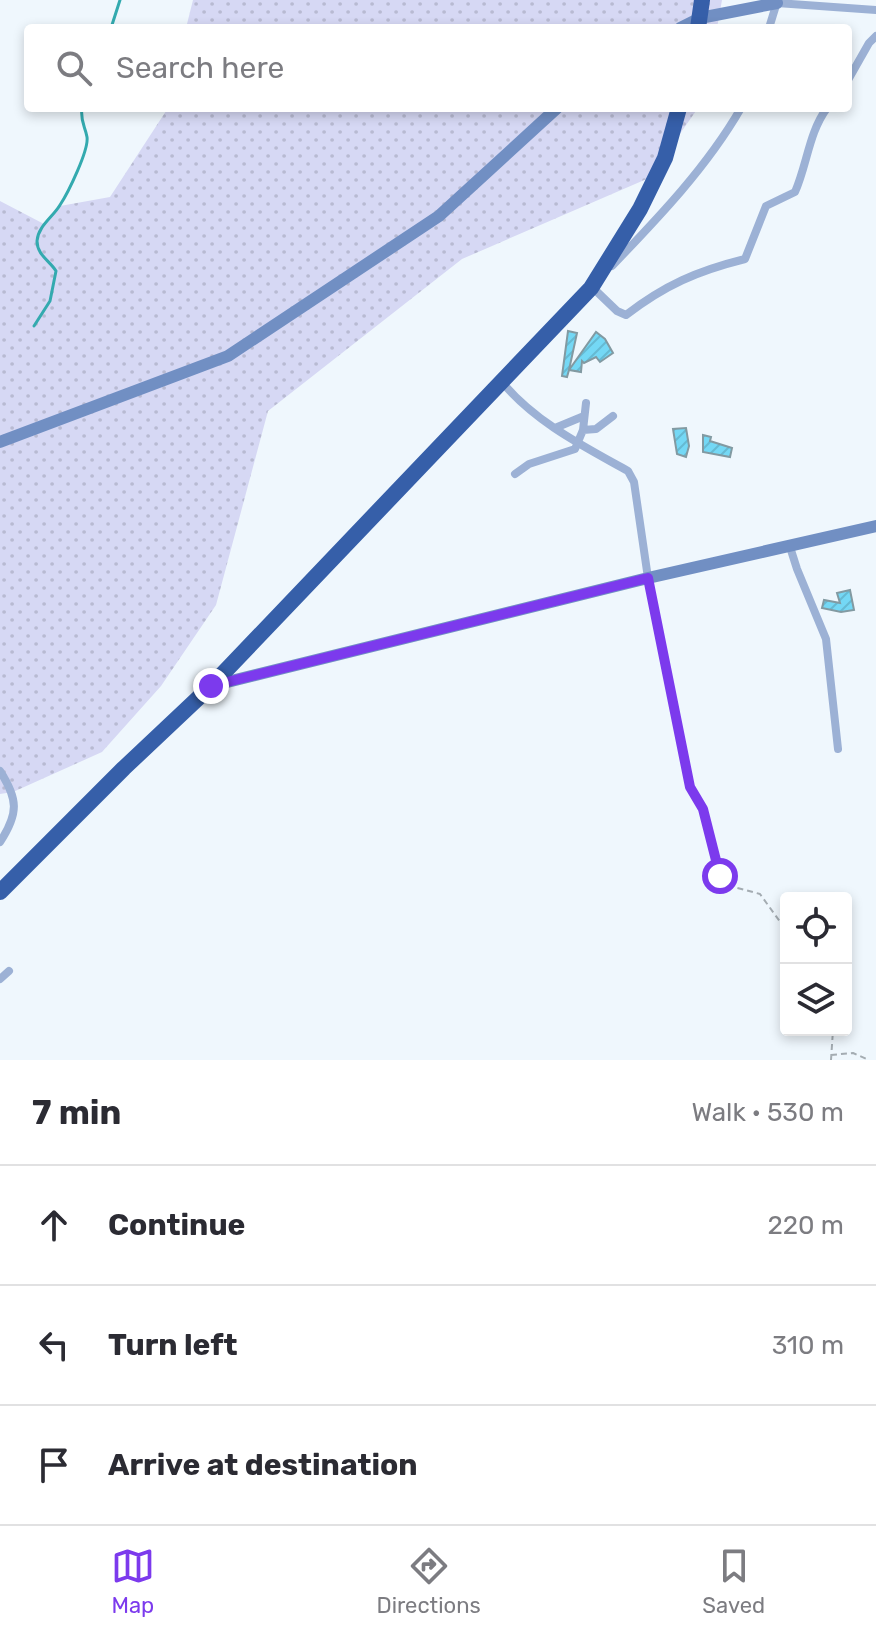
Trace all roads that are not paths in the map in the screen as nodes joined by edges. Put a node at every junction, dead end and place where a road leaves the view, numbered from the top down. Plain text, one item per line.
1 (702, 0) edge
2 (777, 2) edge
3 (876, 10) edge
4 (699, 23) edge
5 (770, 24) edge
6 (876, 36) edge
7 (852, 73) edge
8 (553, 112) edge
9 (678, 112) edge
10 (739, 112) edge
11 (824, 112) edge
12 (591, 288) junction
13 (502, 382) junction
14 (586, 403) dead end
15 (584, 416) junction
16 (613, 416) dead end
17 (555, 428) junction
18 (583, 430) junction
19 (0, 442) edge
20 (579, 442) junction
21 (515, 474) dead end
22 (876, 526) edge
23 (790, 547) junction
24 (648, 578) junction
25 (211, 686) junction
26 (838, 749) dead end
27 (0, 771) edge
28 (0, 842) edge
29 (0, 892) edge
30 (9, 971) dead end
31 (0, 979) edge

1 - 4 highway
2 - 3 street
2 - 4 street
2 - 5 street
6 - 7 street
8 - 19 street
9 - 12 highway
10 - 12 street
11 - 12 street
12 - 13 highway
13 - 17 street
13 - 25 highway
14 - 15 street
15 - 17 street
15 - 18 street
16 - 18 street
17 - 20 street
18 - 20 street
20 - 21 street
20 - 24 street
22 - 23 street
23 - 24 street
23 - 26 street
24 - 25 street
25 - 29 highway
27 - 28 street
30 - 31 street

